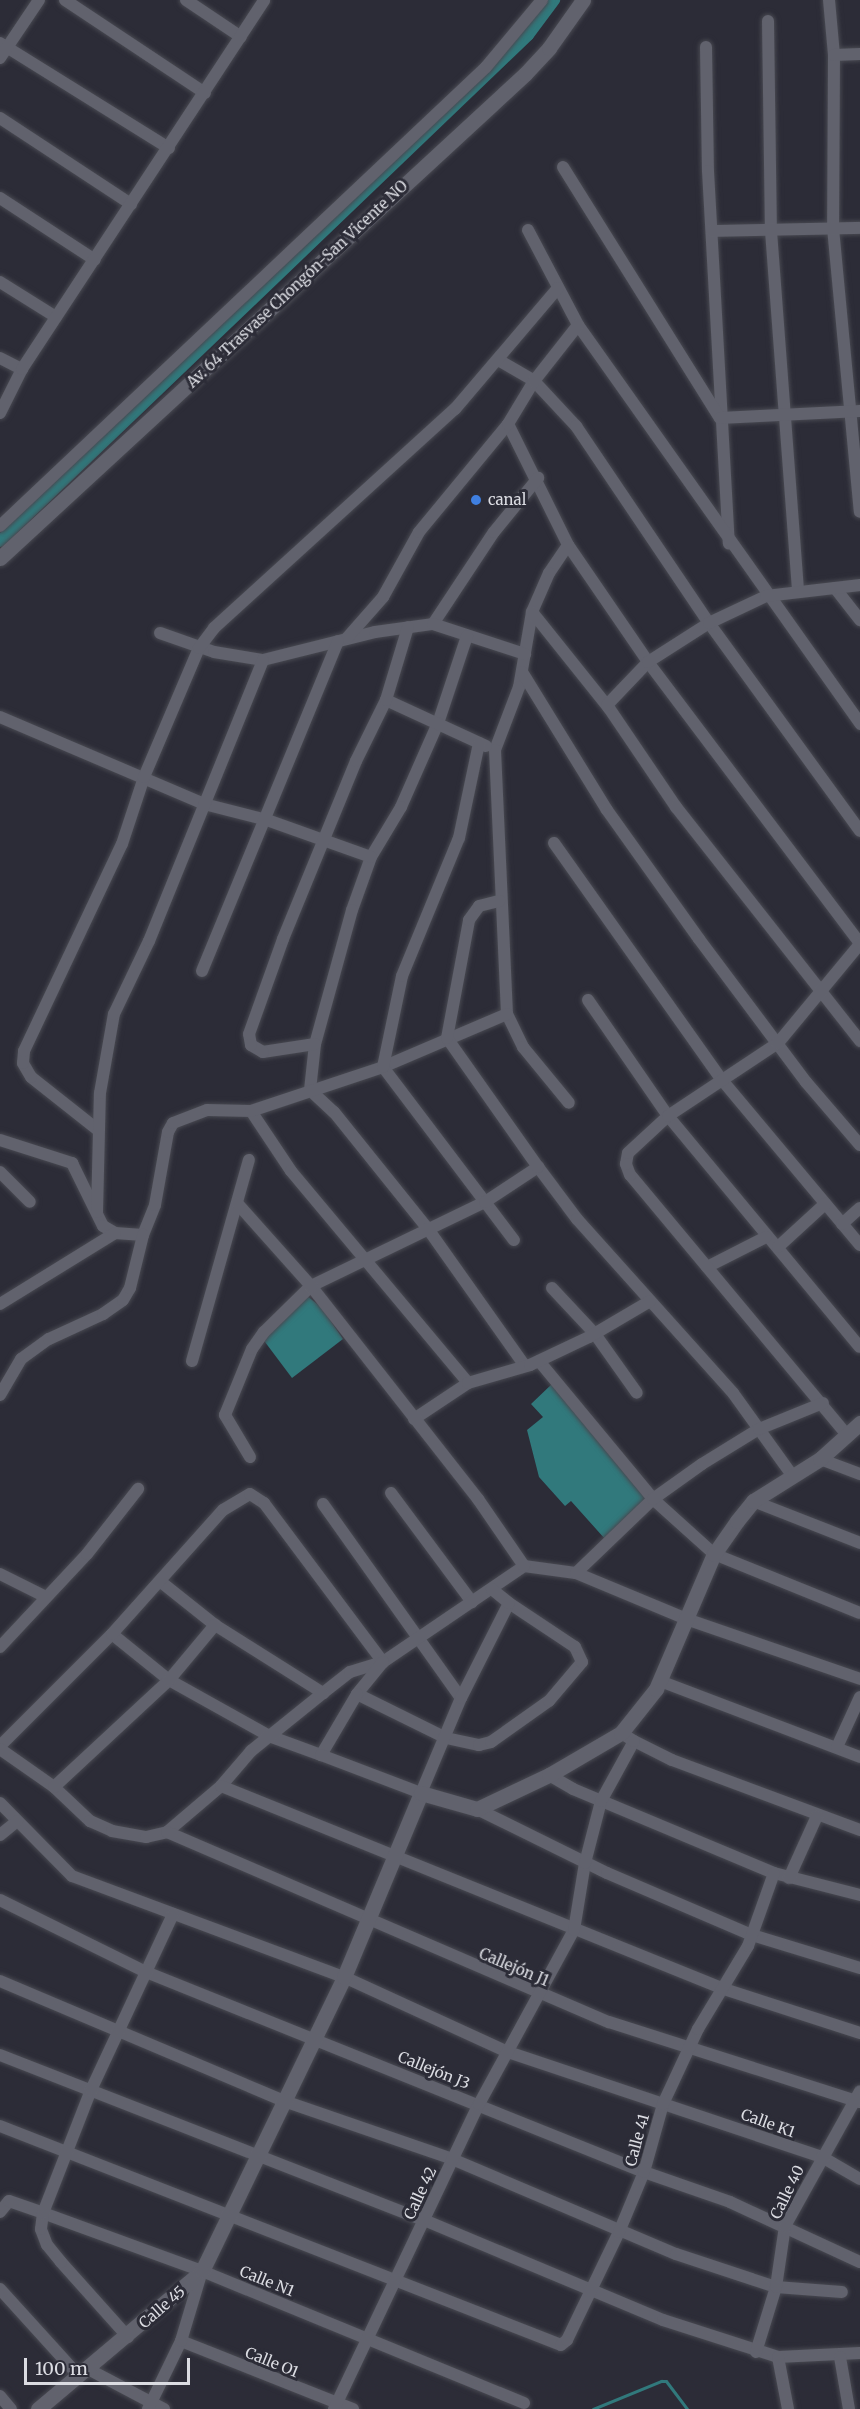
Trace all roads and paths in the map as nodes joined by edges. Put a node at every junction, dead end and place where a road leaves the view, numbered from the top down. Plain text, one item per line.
1 (39, 0) edge
2 (65, 0) edge
3 (186, 0) edge
4 (264, 0) edge
5 (542, 0) edge
6 (583, 0) edge
7 (829, 0) edge
8 (768, 21) dead end
9 (242, 37) junction
10 (706, 47) dead end
11 (2, 49) edge
12 (860, 54) edge
13 (834, 55) junction
14 (205, 93) junction
15 (0, 118) edge
16 (169, 148) junction
17 (563, 168) dead end
18 (0, 198) edge
19 (131, 204) junction
20 (833, 228) junction
21 (860, 228) edge
22 (528, 230) dead end
23 (712, 231) junction
24 (771, 231) junction
25 (95, 260) junction
26 (0, 282) edge
27 (558, 288) junction
28 (56, 317) junction
29 (578, 325) junction
30 (0, 358) edge
31 (500, 361) junction
32 (22, 369) junction
33 (534, 381) junction
34 (855, 411) edge
35 (0, 413) edge
36 (785, 414) junction
37 (720, 418) junction
38 (508, 424) junction
39 (538, 478) junction
40 (860, 512) edge
41 (0, 526) edge
42 (729, 543) junction
43 (568, 545) junction
44 (0, 558) edge
45 (860, 585) edge
46 (835, 588) junction
47 (798, 589) junction
48 (766, 596) junction
49 (531, 612) junction
50 (860, 620) edge
51 (433, 624) junction
52 (709, 624) junction
53 (408, 627) junction
54 (160, 633) dead end
55 (467, 636) junction
56 (342, 640) junction
57 (199, 648) junction
58 (525, 654) junction
59 (263, 660) junction
60 (648, 662) junction
61 (522, 672) junction
62 (386, 700) junction
63 (607, 705) junction
64 (0, 717) edge
65 (438, 723) junction
66 (860, 724) edge
67 (479, 743) junction
68 (495, 750) junction
69 (144, 777) junction
70 (204, 804) junction
71 (267, 820) junction
72 (860, 831) edge
73 (325, 839) junction
74 (554, 843) dead end
75 (371, 857) junction
76 (499, 901) junction
77 (860, 943) edge
78 (202, 971) dead end
79 (820, 993) junction
80 (588, 1000) dead end
81 (507, 1014) junction
82 (447, 1038) junction
83 (860, 1041) edge
84 (778, 1043) junction
85 (315, 1044) junction
86 (383, 1067) junction
87 (722, 1080) junction
88 (310, 1090) junction
89 (569, 1103) dead end
90 (250, 1111) junction
91 (668, 1116) junction
92 (98, 1130) junction
93 (0, 1140) edge
94 (860, 1145) edge
95 (249, 1160) dead end
96 (538, 1167) junction
97 (0, 1172) edge
98 (30, 1202) dead end
99 (485, 1202) junction
100 (238, 1204) junction
101 (825, 1204) junction
102 (860, 1208) edge
103 (97, 1220) junction
104 (842, 1224) junction
105 (428, 1230) junction
106 (115, 1233) junction
107 (144, 1235) junction
108 (766, 1237) junction
109 (514, 1240) dead end
110 (860, 1245) edge
111 (778, 1247) junction
112 (365, 1257) junction
113 (707, 1267) junction
114 (311, 1286) junction
115 (552, 1288) dead end
116 (651, 1301) junction
117 (0, 1304) edge
118 (595, 1334) junction
119 (860, 1347) edge
120 (192, 1361) dead end
121 (539, 1361) junction
122 (525, 1366) junction
123 (468, 1383) junction
124 (637, 1393) dead end
125 (0, 1395) edge
126 (824, 1403) junction
127 (414, 1419) junction
128 (860, 1423) edge
129 (759, 1429) junction
130 (847, 1435) junction
131 (250, 1457) dead end
132 (820, 1459) junction
133 (860, 1474) edge
134 (792, 1476) junction
135 (138, 1489) dead end
136 (391, 1492) dead end
137 (653, 1499) junction
138 (753, 1501) junction
139 (323, 1504) dead end
140 (860, 1543) edge
141 (714, 1554) junction
142 (524, 1566) junction
143 (576, 1573) junction
144 (0, 1574) edge
145 (160, 1582) junction
146 (492, 1589) junction
147 (44, 1596) junction
148 (472, 1602) junction
149 (509, 1604) junction
150 (860, 1613) edge
151 (689, 1620) junction
152 (215, 1625) junction
153 (112, 1634) junction
154 (415, 1638) junction
155 (0, 1647) edge
156 (383, 1662) junction
157 (860, 1679) edge
158 (169, 1680) junction
159 (660, 1681) junction
160 (322, 1693) junction
161 (357, 1694) junction
162 (860, 1697) edge
163 (461, 1698) junction
164 (269, 1736) junction
165 (627, 1737) junction
166 (446, 1738) junction
167 (837, 1747) junction
168 (0, 1748) edge
169 (321, 1755) junction
170 (860, 1757) edge
171 (549, 1775) junction
172 (220, 1786) junction
173 (54, 1787) junction
174 (421, 1793) junction
175 (601, 1802) junction
176 (0, 1803) edge
177 (477, 1809) junction
178 (818, 1816) junction
179 (17, 1821) junction
180 (860, 1830) edge
181 (167, 1832) junction
182 (0, 1835) edge
183 (395, 1858) junction
184 (585, 1863) junction
185 (774, 1873) junction
186 (789, 1878) junction
187 (860, 1895) edge
188 (0, 1900) edge
189 (173, 1914) junction
190 (367, 1920) junction
191 (574, 1930) junction
192 (752, 1935) junction
193 (860, 1968) edge
194 (146, 1972) junction
195 (344, 1977) junction
196 (0, 1981) edge
197 (724, 1989) junction
198 (541, 1995) junction
199 (119, 2030) junction
200 (860, 2033) edge
201 (312, 2038) junction
202 (688, 2049) junction
203 (508, 2052) junction
204 (0, 2055) edge
205 (91, 2090) junction
206 (858, 2098) edge
207 (284, 2101) junction
208 (663, 2103) junction
209 (479, 2104) junction
210 (0, 2126) edge
211 (66, 2153) junction
212 (257, 2155) junction
213 (822, 2157) junction
214 (452, 2159) junction
215 (644, 2172) junction
216 (860, 2179) edge
217 (5, 2199) edge
218 (0, 2212) edge
219 (43, 2213) junction
220 (230, 2218) junction
221 (424, 2220) junction
222 (785, 2226) junction
223 (619, 2232) junction
224 (860, 2262) edge
225 (202, 2271) junction
226 (395, 2280) junction
227 (776, 2287) junction
228 (0, 2289) edge
229 (592, 2292) junction
230 (842, 2292) dead end
231 (128, 2337) junction
232 (368, 2338) junction
233 (181, 2341) junction
234 (756, 2352) junction
235 (860, 2353) edge
236 (778, 2357) junction
237 (840, 2357) junction
238 (84, 2373) junction
239 (0, 2396) edge
240 (524, 2403) dead end
241 (336, 2406) edge
242 (149, 2407) edge
243 (11, 2409) edge
244 (38, 2409) edge
245 (164, 2409) edge
246 (353, 2409) edge
247 (788, 2409) edge
248 (849, 2409) edge

1 - 11 street
2 - 14 street
3 - 9 street
4 - 9 street
5 - 41 street
6 - 44 street, Av. 64 Trasvase Chongón-San Vicente NO
7 - 13 street
8 - 24 street
9 - 14 street
10 - 23 street
11 - 16 street
12 - 13 street
13 - 20 street
14 - 16 street
15 - 19 street
16 - 19 street
17 - 37 street
18 - 25 street
19 - 25 street
20 - 21 street
20 - 24 street
20 - 34 street
22 - 27 street
23 - 24 street
23 - 37 street
24 - 36 street
25 - 28 street
26 - 28 street
27 - 29 street
27 - 31 street
28 - 32 street
29 - 33 street
29 - 42 street
30 - 32 street
31 - 33 street
31 - 57 street
32 - 35 street
33 - 38 street
33 - 52 street
34 - 36 street
34 - 40 street
36 - 37 street
36 - 47 street
37 - 42 street
38 - 39 street
38 - 56 street
39 - 43 street
39 - 51 street
42 - 48 street
43 - 49 street
43 - 60 street
45 - 46 street
46 - 47 street
46 - 50 street
47 - 48 street
48 - 52 street
48 - 66 street
49 - 58 street
49 - 63 street
51 - 53 street
51 - 55 street
52 - 60 street
52 - 72 street
53 - 56 street
53 - 62 street
54 - 57 street
55 - 58 street
55 - 65 street
56 - 59 street
56 - 71 street
57 - 59 street
57 - 69 street
58 - 61 street
59 - 70 street
60 - 63 street
60 - 77 street
61 - 68 street
61 - 84 street
62 - 65 street
62 - 73 street
63 - 79 street
64 - 69 street
65 - 67 street
65 - 75 street
67 - 68 street
67 - 86 street
68 - 76 street
69 - 70 street
69 - 92 street
70 - 71 street
70 - 92 street
71 - 73 street
71 - 78 street
73 - 75 street
73 - 85 street
74 - 87 street
75 - 85 street
76 - 81 street
76 - 82 street
77 - 79 street
79 - 83 street
79 - 84 street
80 - 91 street
81 - 82 street
81 - 89 street
82 - 86 street
82 - 96 street
84 - 87 street
84 - 94 street
85 - 88 street
86 - 88 street
86 - 99 street
87 - 91 street
87 - 101 street
88 - 90 street
88 - 105 street
90 - 107 street
90 - 112 street
91 - 108 street
91 - 113 street
92 - 103 street
93 - 103 street
95 - 100 street
96 - 99 street
96 - 116 street
97 - 98 street
99 - 105 street
99 - 109 street
100 - 114 street
100 - 120 street
101 - 104 street
101 - 111 street
102 - 104 street
103 - 106 street
104 - 110 street
105 - 112 street
105 - 122 street
106 - 107 street
106 - 117 street
107 - 125 street
108 - 111 street
108 - 113 street
111 - 119 street
112 - 114 street
112 - 123 street
113 - 126 street
114 - 127 street
114 - 131 street
115 - 118 street
116 - 118 street
116 - 129 street
118 - 121 street
118 - 124 street
121 - 122 street
121 - 137 street
122 - 123 street
123 - 127 street
126 - 129 street
126 - 130 street
127 - 142 street
128 - 130 street
129 - 134 street
129 - 137 street
130 - 132 street
132 - 133 street
132 - 134 street
134 - 138 street
135 - 147 street
136 - 148 street
137 - 141 street
137 - 143 street
138 - 140 street
138 - 141 street
139 - 154 street
141 - 150 street
141 - 151 street
142 - 143 street
142 - 146 street
143 - 151 street
144 - 147 street
145 - 152 street
145 - 153 street
145 - 156 street
146 - 148 street
146 - 149 street
147 - 155 street
148 - 154 street
149 - 163 street
149 - 166 street
151 - 157 street
151 - 159 street
152 - 158 street
152 - 160 street
153 - 158 street
153 - 168 street
154 - 156 street
154 - 163 street
156 - 160 street
156 - 161 street
158 - 164 street
158 - 173 street
159 - 165 street
159 - 167 street
160 - 164 street
161 - 166 street
161 - 169 street
162 - 167 street
163 - 166 street
164 - 169 street
164 - 172 street
165 - 171 street
165 - 175 street, Calle 42
165 - 178 street
166 - 174 street
167 - 170 street
168 - 173 street
169 - 174 street
171 - 175 street
171 - 177 street
172 - 181 street
172 - 183 street
173 - 181 street
174 - 177 street
174 - 183 street
175 - 184 street, Calle 42
175 - 185 street
176 - 179 street, Calle K1
177 - 184 street
178 - 180 street
178 - 186 street
179 - 182 street
179 - 189 street, Calle K1
181 - 190 street, Callejón J1
183 - 190 street
183 - 191 street
184 - 191 street, Calle 42
184 - 192 street
185 - 186 street
185 - 192 street, Calle 41
186 - 187 street
188 - 194 street, Callejón J3
189 - 194 street
189 - 195 street, Calle K1
190 - 195 street
190 - 198 street, Callejón J1
191 - 197 street
191 - 198 street, Calle 42
192 - 193 street
192 - 197 street, Calle 41
194 - 199 street
194 - 201 street, Callejón J3
195 - 201 street
195 - 203 street, Calle K1
196 - 199 street
197 - 200 street
197 - 202 street, Calle 41
198 - 202 street, Callejón J1
198 - 203 street, Calle 42
199 - 205 street
199 - 207 street
201 - 207 street
201 - 209 street, Callejón J3
202 - 206 street, Callejón J1
202 - 208 street, Calle 41
203 - 208 street, Calle K1
203 - 209 street, Calle 42
204 - 205 street
205 - 211 street
205 - 212 street
206 - 213 street, Calle 40
207 - 212 street
207 - 214 street
208 - 213 street, Calle K1
208 - 215 street, Calle 41
209 - 214 street, Calle 42
209 - 215 street, Callejón J3
210 - 211 street
211 - 219 street
211 - 220 street
212 - 220 street
212 - 221 street
213 - 216 street, Calle K1
213 - 222 street, Calle 40
214 - 221 street, Calle 42
214 - 223 street
215 - 222 street, Callejón J3
215 - 223 street, Calle 41
217 - 218 street, Calle N1
217 - 219 street, Calle N1
219 - 225 street, Calle N1
219 - 231 street
220 - 225 street
220 - 226 street
221 - 226 street, Calle 42
221 - 229 street
222 - 224 street, Callejón J3
222 - 227 street, Calle 40
223 - 227 street
223 - 229 street, Calle 41
225 - 231 street, Calle 45
225 - 232 street, Calle N1
225 - 233 street
226 - 229 street, Calle 41
226 - 232 street, Calle 42
227 - 230 street
227 - 234 street, Calle 40
228 - 238 street
229 - 234 street
231 - 238 street, Calle 45
232 - 240 street, Calle N1
232 - 241 street, Calle 42
233 - 241 street, Calle O1
233 - 242 street
234 - 236 street
235 - 237 street
236 - 237 street
236 - 247 street
237 - 248 street
238 - 242 street
238 - 244 street, Calle 45
239 - 243 street
241 - 246 street, Calle O1
242 - 245 street

